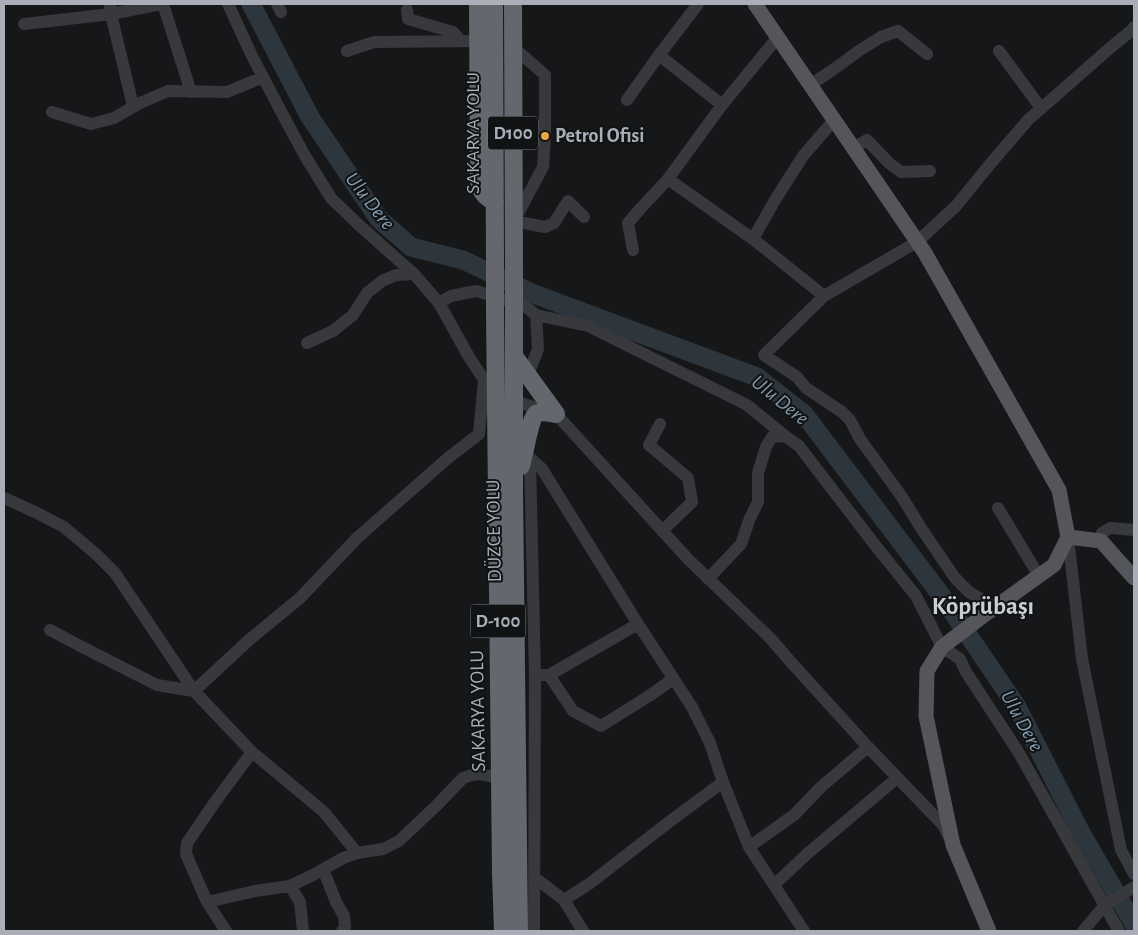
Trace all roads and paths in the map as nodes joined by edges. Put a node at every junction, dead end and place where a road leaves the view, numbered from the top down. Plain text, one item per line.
1 (162, 4) edge
2 (228, 4) edge
3 (478, 4) edge
4 (494, 4) edge
5 (513, 4) edge
6 (698, 4) edge
7 (755, 4) edge
8 (110, 9) edge
9 (407, 10) dead end
10 (24, 24) dead end
11 (1133, 29) edge
12 (778, 37) junction
13 (461, 41) junction
14 (478, 41) junction
15 (513, 47) junction
16 (347, 50) dead end
17 (999, 51) dead end
18 (927, 54) dead end
19 (659, 56) junction
20 (263, 77) junction
21 (810, 85) junction
22 (191, 92) junction
23 (628, 100) dead end
24 (722, 105) junction
25 (134, 106) junction
26 (1041, 108) junction
27 (52, 112) dead end
28 (834, 120) junction
29 (853, 148) junction
30 (930, 171) dead end
31 (668, 180) junction
32 (495, 202) junction
33 (584, 217) dead end
34 (514, 221) junction
35 (753, 240) junction
36 (917, 242) junction
37 (633, 250) dead end
38 (414, 274) junction
39 (824, 296) junction
40 (439, 303) junction
41 (495, 311) joint
42 (514, 311) joint
43 (536, 315) junction
44 (307, 343) dead end
45 (514, 356) junction
46 (528, 374) junction
47 (484, 380) junction
48 (496, 398) junction
49 (514, 400) junction
50 (556, 414) junction
51 (660, 424) dead end
52 (785, 436) junction
53 (523, 449) junction
54 (4, 498) edge
55 (998, 508) dead end
56 (1134, 530) edge
57 (662, 531) junction
58 (1068, 537) junction
59 (1101, 542) junction
60 (1038, 576) junction
61 (1134, 578) edge
62 (708, 579) junction
63 (989, 612) junction
64 (638, 624) junction
65 (50, 630) dead end
66 (942, 647) junction
67 (549, 675) junction
68 (535, 676) junction
69 (673, 679) junction
70 (194, 691) junction
71 (868, 747) junction
72 (252, 752) junction
73 (500, 778) junction
74 (897, 778) junction
75 (723, 782) junction
76 (954, 845) junction
77 (749, 847) junction
78 (357, 854) junction
79 (323, 870) junction
80 (501, 872) junction
81 (1134, 874) edge
82 (534, 877) junction
83 (290, 886) junction
84 (774, 886) junction
85 (1134, 887) edge
86 (564, 900) junction
87 (206, 902) junction
88 (1104, 906) junction
89 (226, 931) edge
90 (303, 931) edge
91 (342, 931) edge
92 (498, 931) edge
93 (504, 931) edge
94 (519, 931) edge
95 (534, 931) edge
96 (583, 931) edge
97 (804, 931) edge
98 (989, 931) edge
99 (1083, 931) edge
100 (1118, 931) edge

1 - 8 street
1 - 22 street
2 - 20 street
3 - 14 highway
4 - 32 highway, SAKARYA YOLU / D100
5 - 15 highway, D100
6 - 19 street
7 - 12 main road
8 - 10 street
8 - 25 street
9 - 13 street
11 - 26 street
12 - 21 main road
12 - 24 street
13 - 14 street
13 - 16 street
14 - 32 highway
15 - 34 highway, D100
15 - 34 street
17 - 26 street
18 - 21 street
19 - 23 street
19 - 24 street
20 - 22 street
20 - 38 street
21 - 28 main road
22 - 25 street
24 - 31 street
25 - 27 street
26 - 36 street
28 - 29 main road
28 - 35 street
29 - 30 street
29 - 36 main road
31 - 35 street
31 - 37 street
32 - 41 highway, SAKARYA YOLU / D100, bridge
33 - 34 street
34 - 42 highway, D100, bridge
35 - 39 street
36 - 39 street
36 - 58 main road
38 - 40 street
38 - 44 street
39 - 63 street
40 - 43 street
40 - 47 street
41 - 48 highway, SAKARYA YOLU / D-100
42 - 45 highway, DÜZCE YOLU / D-100
43 - 46 street
43 - 52 street
45 - 46 highway
45 - 49 highway, DÜZCE YOLU / D-100
46 - 50 highway
47 - 48 street
47 - 70 street
48 - 49 street
48 - 73 highway, SAKARYA YOLU / D-100
49 - 50 street
49 - 53 highway, DÜZCE YOLU / D-100
50 - 53 highway
50 - 57 street
51 - 57 street
52 - 62 street
52 - 66 street
53 - 64 street
53 - 68 street
53 - 94 highway, DÜZCE YOLU / D-100
54 - 70 street
55 - 60 street
56 - 59 street
57 - 62 street
58 - 59 main road
58 - 60 main road
58 - 81 street
59 - 61 main road
60 - 63 main road
62 - 71 street
63 - 66 main road
64 - 67 street
64 - 69 street
65 - 70 street
66 - 76 main road
66 - 88 street
67 - 68 street
67 - 69 street
68 - 82 street
69 - 75 street
70 - 72 street
71 - 74 street
71 - 77 street
72 - 78 street
72 - 87 street
73 - 78 street
73 - 80 highway, SAKARYA YOLU / D-100
74 - 76 street
74 - 84 street
75 - 77 street
75 - 86 street
76 - 98 main road
77 - 84 street
78 - 79 street
79 - 83 street
79 - 91 street
80 - 92 street
80 - 93 highway, SAKARYA YOLU / D-100
82 - 86 street
82 - 95 street
83 - 87 street
83 - 90 street
84 - 97 street
85 - 88 street
86 - 96 street
87 - 89 street
88 - 99 street
88 - 100 street

